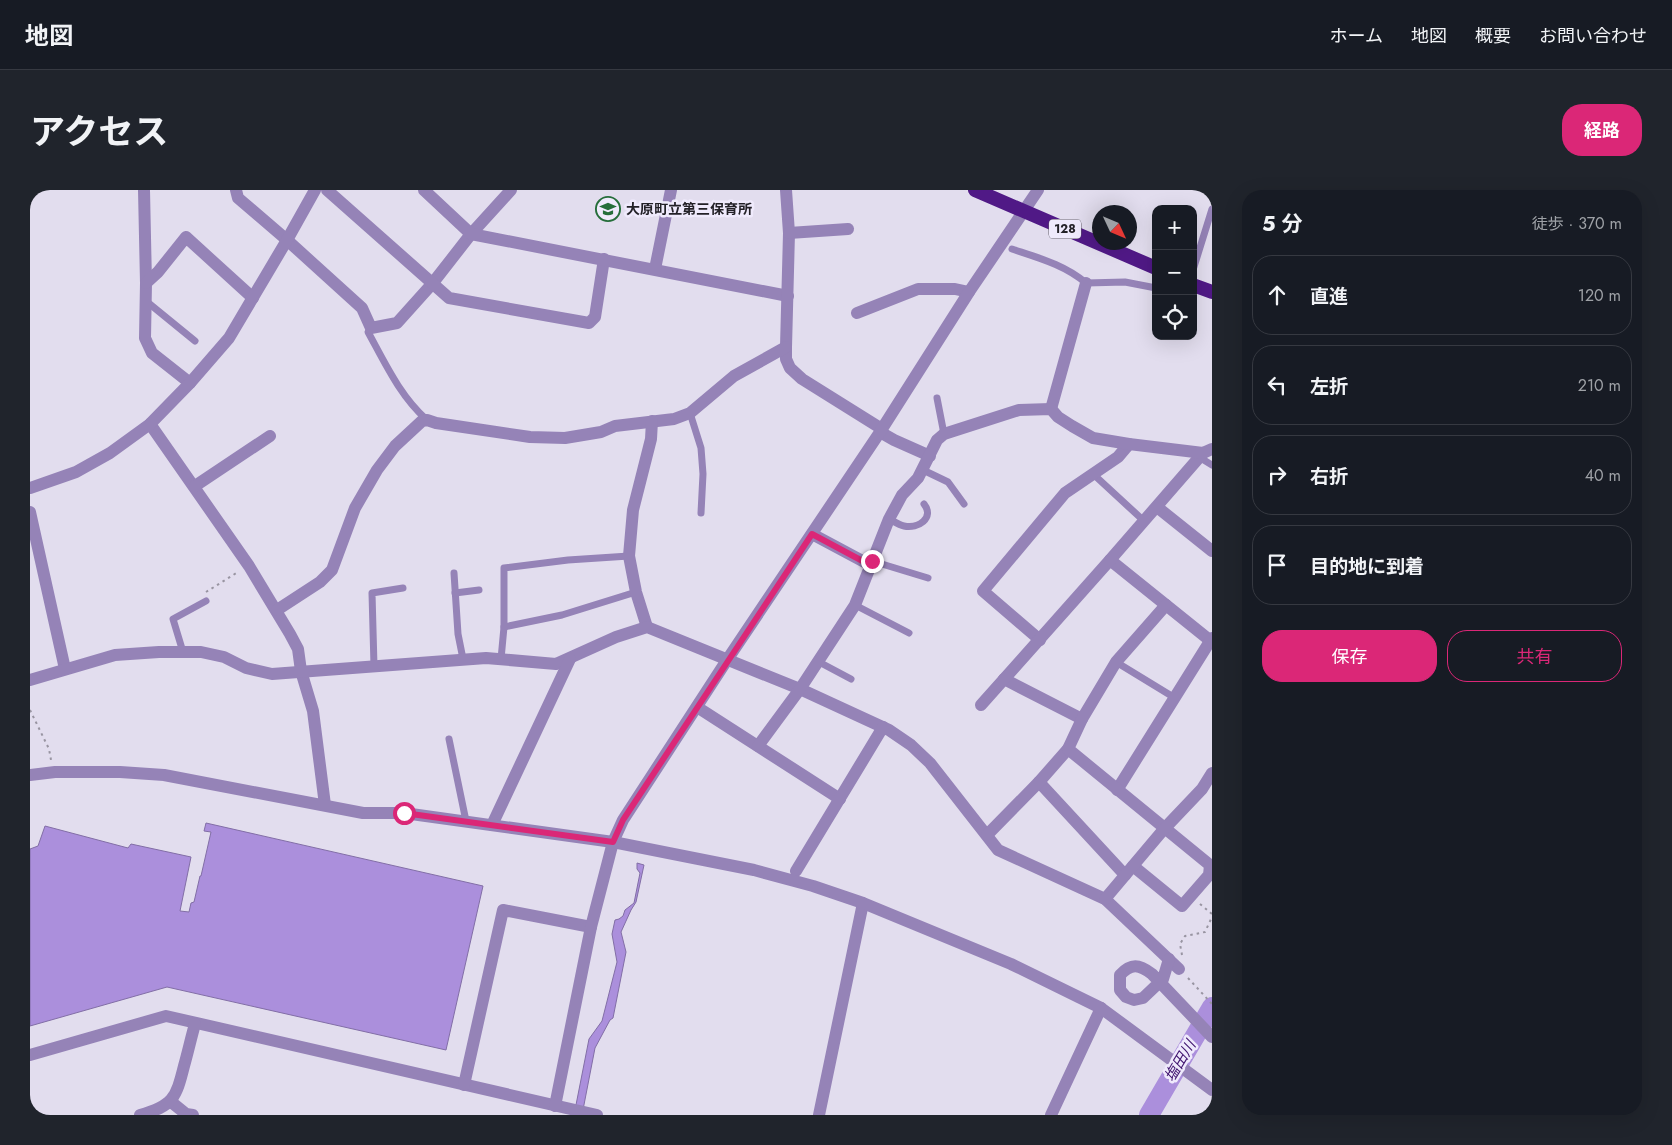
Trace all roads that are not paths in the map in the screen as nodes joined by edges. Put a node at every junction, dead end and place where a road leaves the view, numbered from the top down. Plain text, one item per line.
1 (144, 190) edge
2 (235, 190) edge
3 (315, 190) edge
4 (327, 190) edge
5 (424, 190) edge
6 (512, 190) edge
7 (671, 190) edge
8 (786, 190) edge
9 (975, 190) edge
10 (1038, 190) edge
11 (1212, 209) edge
12 (1024, 211) junction
13 (848, 229) dead end
14 (789, 233) junction
15 (471, 234) junction
16 (287, 240) junction
17 (1012, 249) dead end
18 (1197, 257) edge
19 (604, 259) junction
20 (1152, 266) edge
21 (655, 269) junction
22 (146, 283) junction
23 (1086, 283) junction
24 (432, 284) junction
25 (1197, 286) edge
26 (1152, 287) edge
27 (969, 292) junction
28 (1212, 292) edge
29 (788, 296) junction
30 (253, 298) junction
31 (146, 302) junction
32 (857, 313) dead end
33 (371, 328) junction
34 (195, 341) dead end
35 (786, 347) junction
36 (190, 383) junction
37 (937, 398) dead end
38 (1051, 409) junction
39 (690, 413) junction
40 (427, 420) junction
41 (652, 421) junction
42 (150, 424) junction
43 (881, 430) junction
44 (944, 434) junction
45 (270, 436) dead end
46 (1129, 444) junction
47 (1205, 453) edge
48 (930, 456) junction
49 (1212, 465) edge
50 (923, 470) junction
51 (1092, 473) junction
52 (195, 486) junction
53 (30, 488) edge
54 (924, 504) dead end
55 (964, 504) dead end
56 (1157, 507) junction
57 (30, 512) edge
58 (701, 513) dead end
59 (889, 519) junction
60 (1144, 521) junction
61 (812, 534) junction
62 (1212, 551) edge
63 (629, 556) junction
64 (1110, 560) junction
65 (871, 563) junction
66 (36, 569) edge
67 (454, 574) dead end
68 (928, 578) dead end
69 (403, 588) dead end
70 (479, 590) dead end
71 (636, 592) junction
72 (455, 593) junction
73 (206, 601) road end
74 (855, 605) junction
75 (1166, 606) junction
76 (277, 610) junction
77 (504, 627) junction
78 (647, 627) junction
79 (909, 633) dead end
80 (1040, 640) junction
81 (1211, 640) edge
82 (183, 652) junction
83 (463, 659) junction
84 (501, 659) junction
85 (570, 659) junction
86 (727, 660) junction
87 (819, 662) junction
88 (1116, 662) junction
89 (374, 666) junction
90 (66, 669) junction
91 (301, 671) junction
92 (851, 679) dead end
93 (1004, 679) junction
94 (30, 680) edge
95 (800, 689) junction
96 (1175, 698) junction
97 (981, 705) dead end
98 (696, 707) junction
99 (1082, 719) junction
100 (883, 727) junction
101 (450, 739) dead end
102 (758, 746) junction
103 (1068, 749) junction
104 (1212, 773) edge
105 (30, 775) edge
106 (1039, 782) junction
107 (1117, 790) junction
108 (840, 799) junction
109 (325, 805) junction
110 (466, 821) junction
111 (492, 824) junction
112 (1164, 829) junction
113 (986, 835) junction
114 (613, 842) junction
115 (1129, 870) junction
116 (796, 871) dead end
117 (1105, 899) junction
118 (863, 904) junction
119 (591, 927) junction
120 (1168, 959) junction
121 (1179, 969) road end
122 (1101, 1008) junction
123 (195, 1024) junction
124 (1212, 1036) edge
125 (30, 1056) edge
126 (464, 1085) junction
127 (1212, 1090) edge
128 (170, 1101) junction
129 (554, 1110) edge
130 (140, 1115) edge
131 (193, 1115) edge
132 (597, 1115) edge
133 (819, 1115) edge
134 (1051, 1115) edge

1 - 22 street
2 - 16 street
3 - 16 street
4 - 24 street
5 - 15 street
6 - 15 street
7 - 21 street
8 - 14 street
9 - 12 highway, 128
10 - 12 street
11 - 18 lane
12 - 20 highway, 128
12 - 27 street
13 - 14 street
14 - 29 street
15 - 19 street
15 - 24 street
16 - 30 street
16 - 33 street
17 - 23 lane
19 - 21 street
19 - 24 street
21 - 29 street
22 - 30 street
22 - 31 street
23 - 26 lane
23 - 38 street
24 - 33 street
25 - 28 highway
27 - 32 street
27 - 43 street
29 - 35 street
30 - 36 street
31 - 34 lane
31 - 36 street
33 - 40 lane
35 - 39 street
35 - 43 street
36 - 42 street
37 - 44 lane
38 - 44 street
38 - 46 street
39 - 41 street
39 - 58 lane
40 - 41 street
40 - 76 street
41 - 63 street
42 - 52 street
42 - 53 street
43 - 48 street
43 - 61 street
44 - 48 street
45 - 52 street
46 - 47 street
46 - 51 street
47 - 49 lane
47 - 56 street
48 - 50 street
50 - 55 lane
50 - 59 street
51 - 60 lane
51 - 80 street
52 - 76 street
54 - 59 lane
56 - 60 street
56 - 62 street
57 - 66 street
59 - 65 street
60 - 64 street
61 - 65 street
61 - 86 street
63 - 71 street
63 - 77 lane
64 - 75 street
64 - 80 street
65 - 68 lane
65 - 74 street
66 - 90 street
67 - 72 lane
69 - 89 lane
70 - 72 lane
71 - 77 lane
71 - 78 street
72 - 83 lane
73 - 82 lane
74 - 79 lane
74 - 87 street
75 - 81 street
75 - 88 street
76 - 91 street
77 - 84 lane
78 - 85 street
78 - 86 street
80 - 93 street
81 - 96 street
82 - 90 street
82 - 91 street
83 - 84 street
83 - 89 street
84 - 85 street
85 - 111 street
86 - 95 street
86 - 98 street
87 - 92 lane
87 - 95 street
88 - 96 lane
88 - 99 street
89 - 91 street
90 - 94 street
91 - 109 street
93 - 97 street
93 - 99 street
95 - 100 street
95 - 102 street
96 - 107 street
98 - 102 street
98 - 114 street
99 - 103 street
100 - 108 street
100 - 113 street
101 - 110 lane
102 - 108 street
103 - 106 street
103 - 107 street
104 - 112 street
105 - 109 street
106 - 113 street
106 - 115 street
107 - 112 street
108 - 116 street
109 - 110 street
110 - 111 street
111 - 114 street
112 - 115 street
112 - 115 street
113 - 117 street
114 - 118 street
114 - 119 street
115 - 117 street
117 - 120 street
118 - 122 street
118 - 133 street
119 - 126 street
119 - 129 street
120 - 121 street
120 - 124 street
122 - 127 street
122 - 134 street
123 - 125 street
123 - 126 street
123 - 128 street
126 - 129 street
128 - 130 street
128 - 131 street
129 - 132 street

